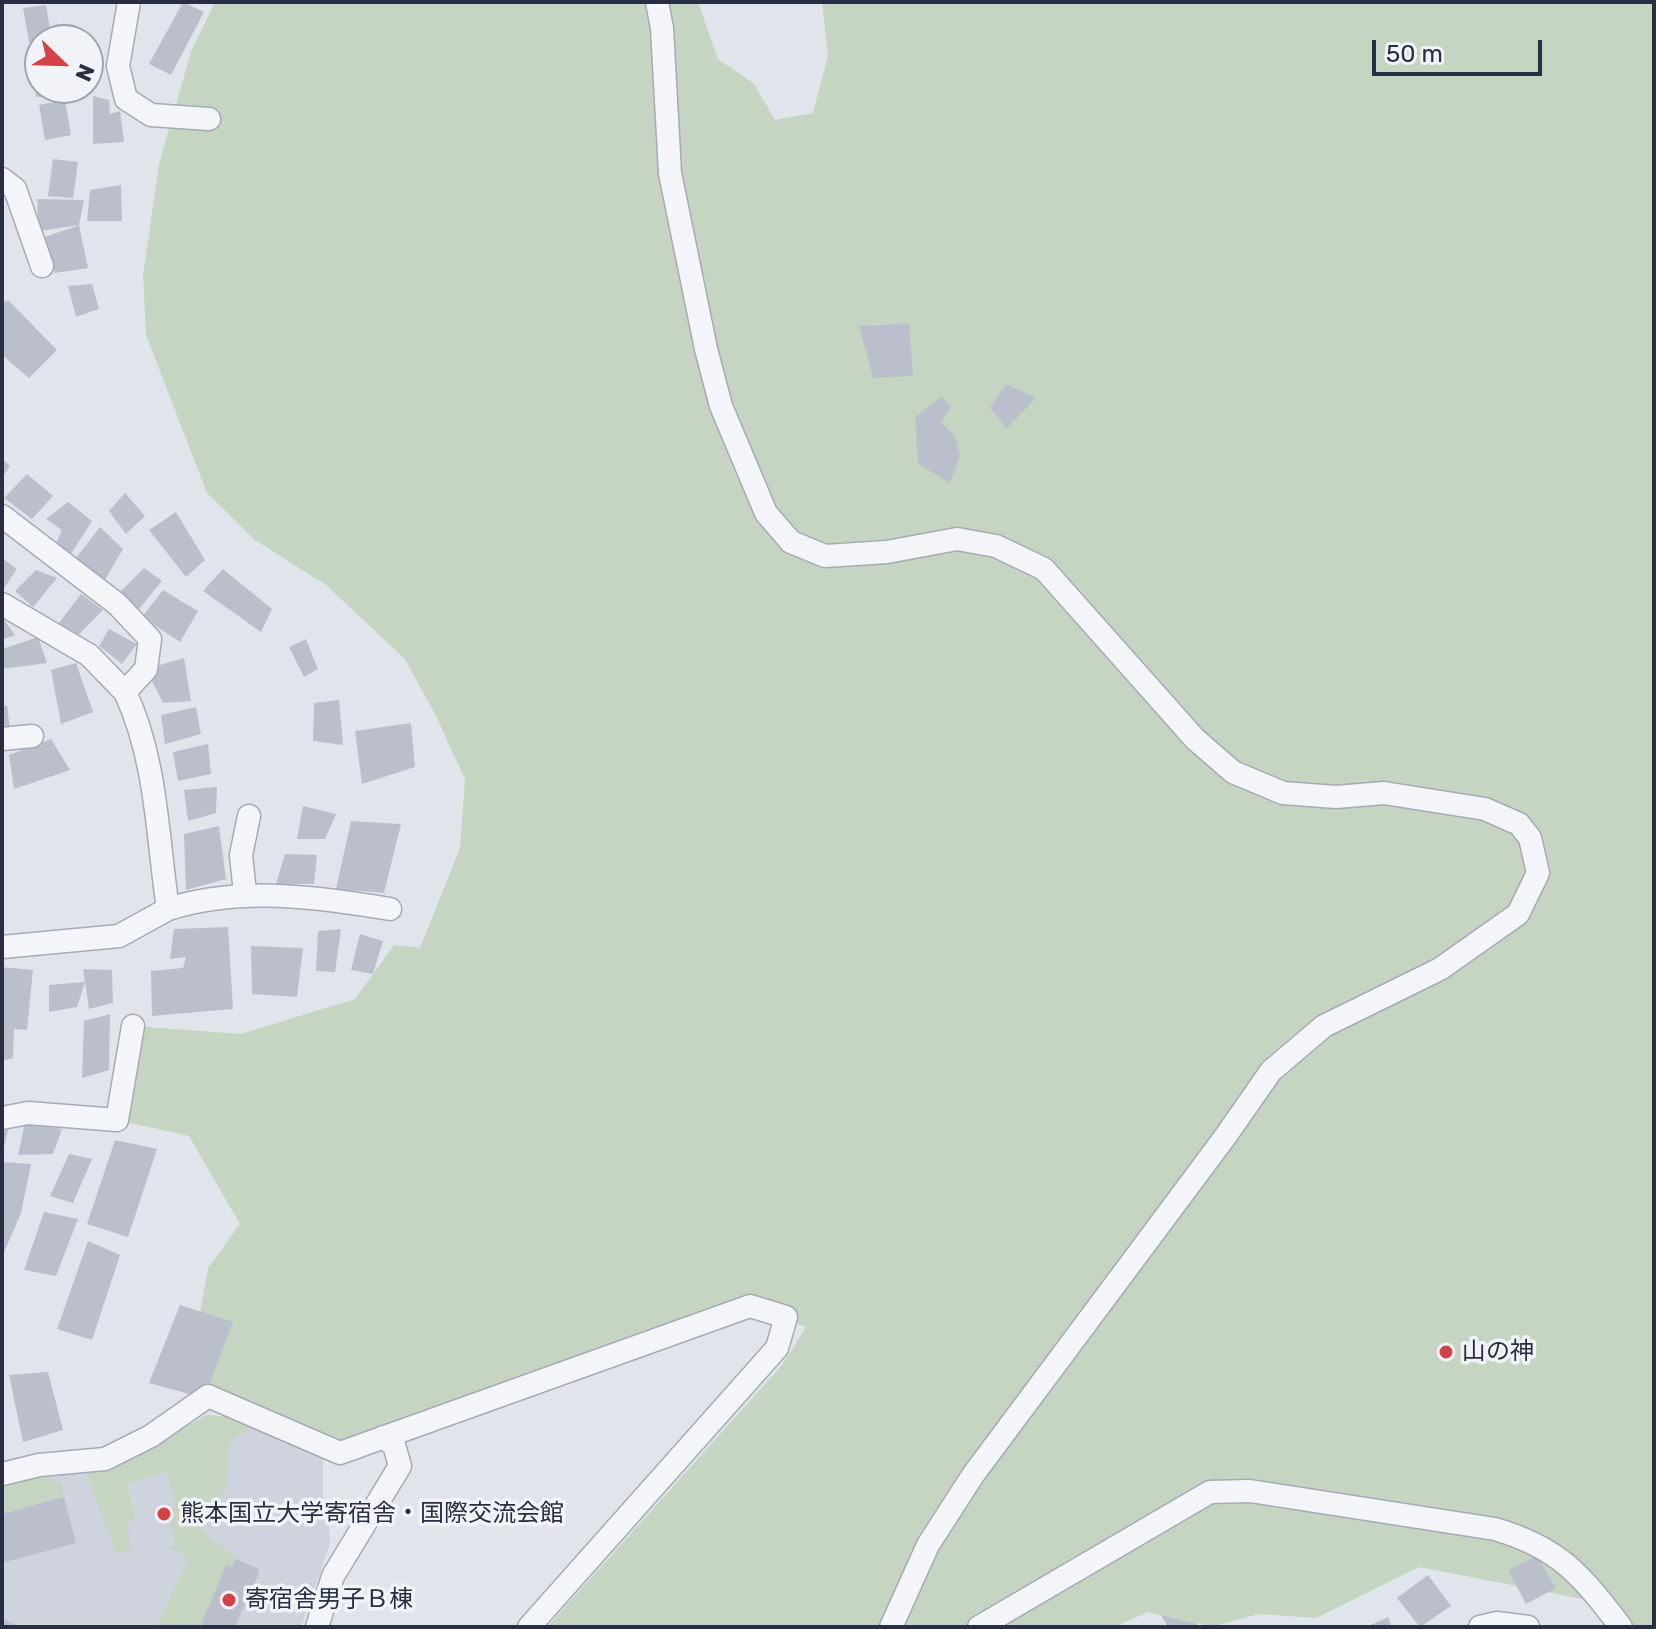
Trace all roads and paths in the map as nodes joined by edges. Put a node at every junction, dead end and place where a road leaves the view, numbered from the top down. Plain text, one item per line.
1 (129, 2) edge
2 (657, 2) edge
3 (209, 119) dead end
4 (2, 179) edge
5 (42, 266) dead end
6 (2, 516) edge
7 (2, 604) edge
8 (125, 692) junction
9 (32, 736) dead end
10 (2, 739) edge
11 (249, 816) dead end
12 (245, 893) junction
13 (168, 909) junction
14 (390, 909) dead end
15 (2, 947) edge
16 (133, 1026) dead end
17 (2, 1118) edge
18 (383, 1437) junction
19 (2, 1474) edge
20 (317, 1627) edge
21 (529, 1627) edge
22 (891, 1627) edge
23 (979, 1627) edge
24 (1480, 1627) edge
25 (1528, 1627) edge
26 (1621, 1627) edge

1 - 3 street
2 - 22 street
4 - 5 street
6 - 8 street
7 - 8 street
8 - 13 street
9 - 10 street
11 - 12 street
12 - 13 street
12 - 14 street
13 - 15 street
16 - 17 street
18 - 19 street
18 - 20 street
18 - 21 street
23 - 26 street
24 - 25 street

